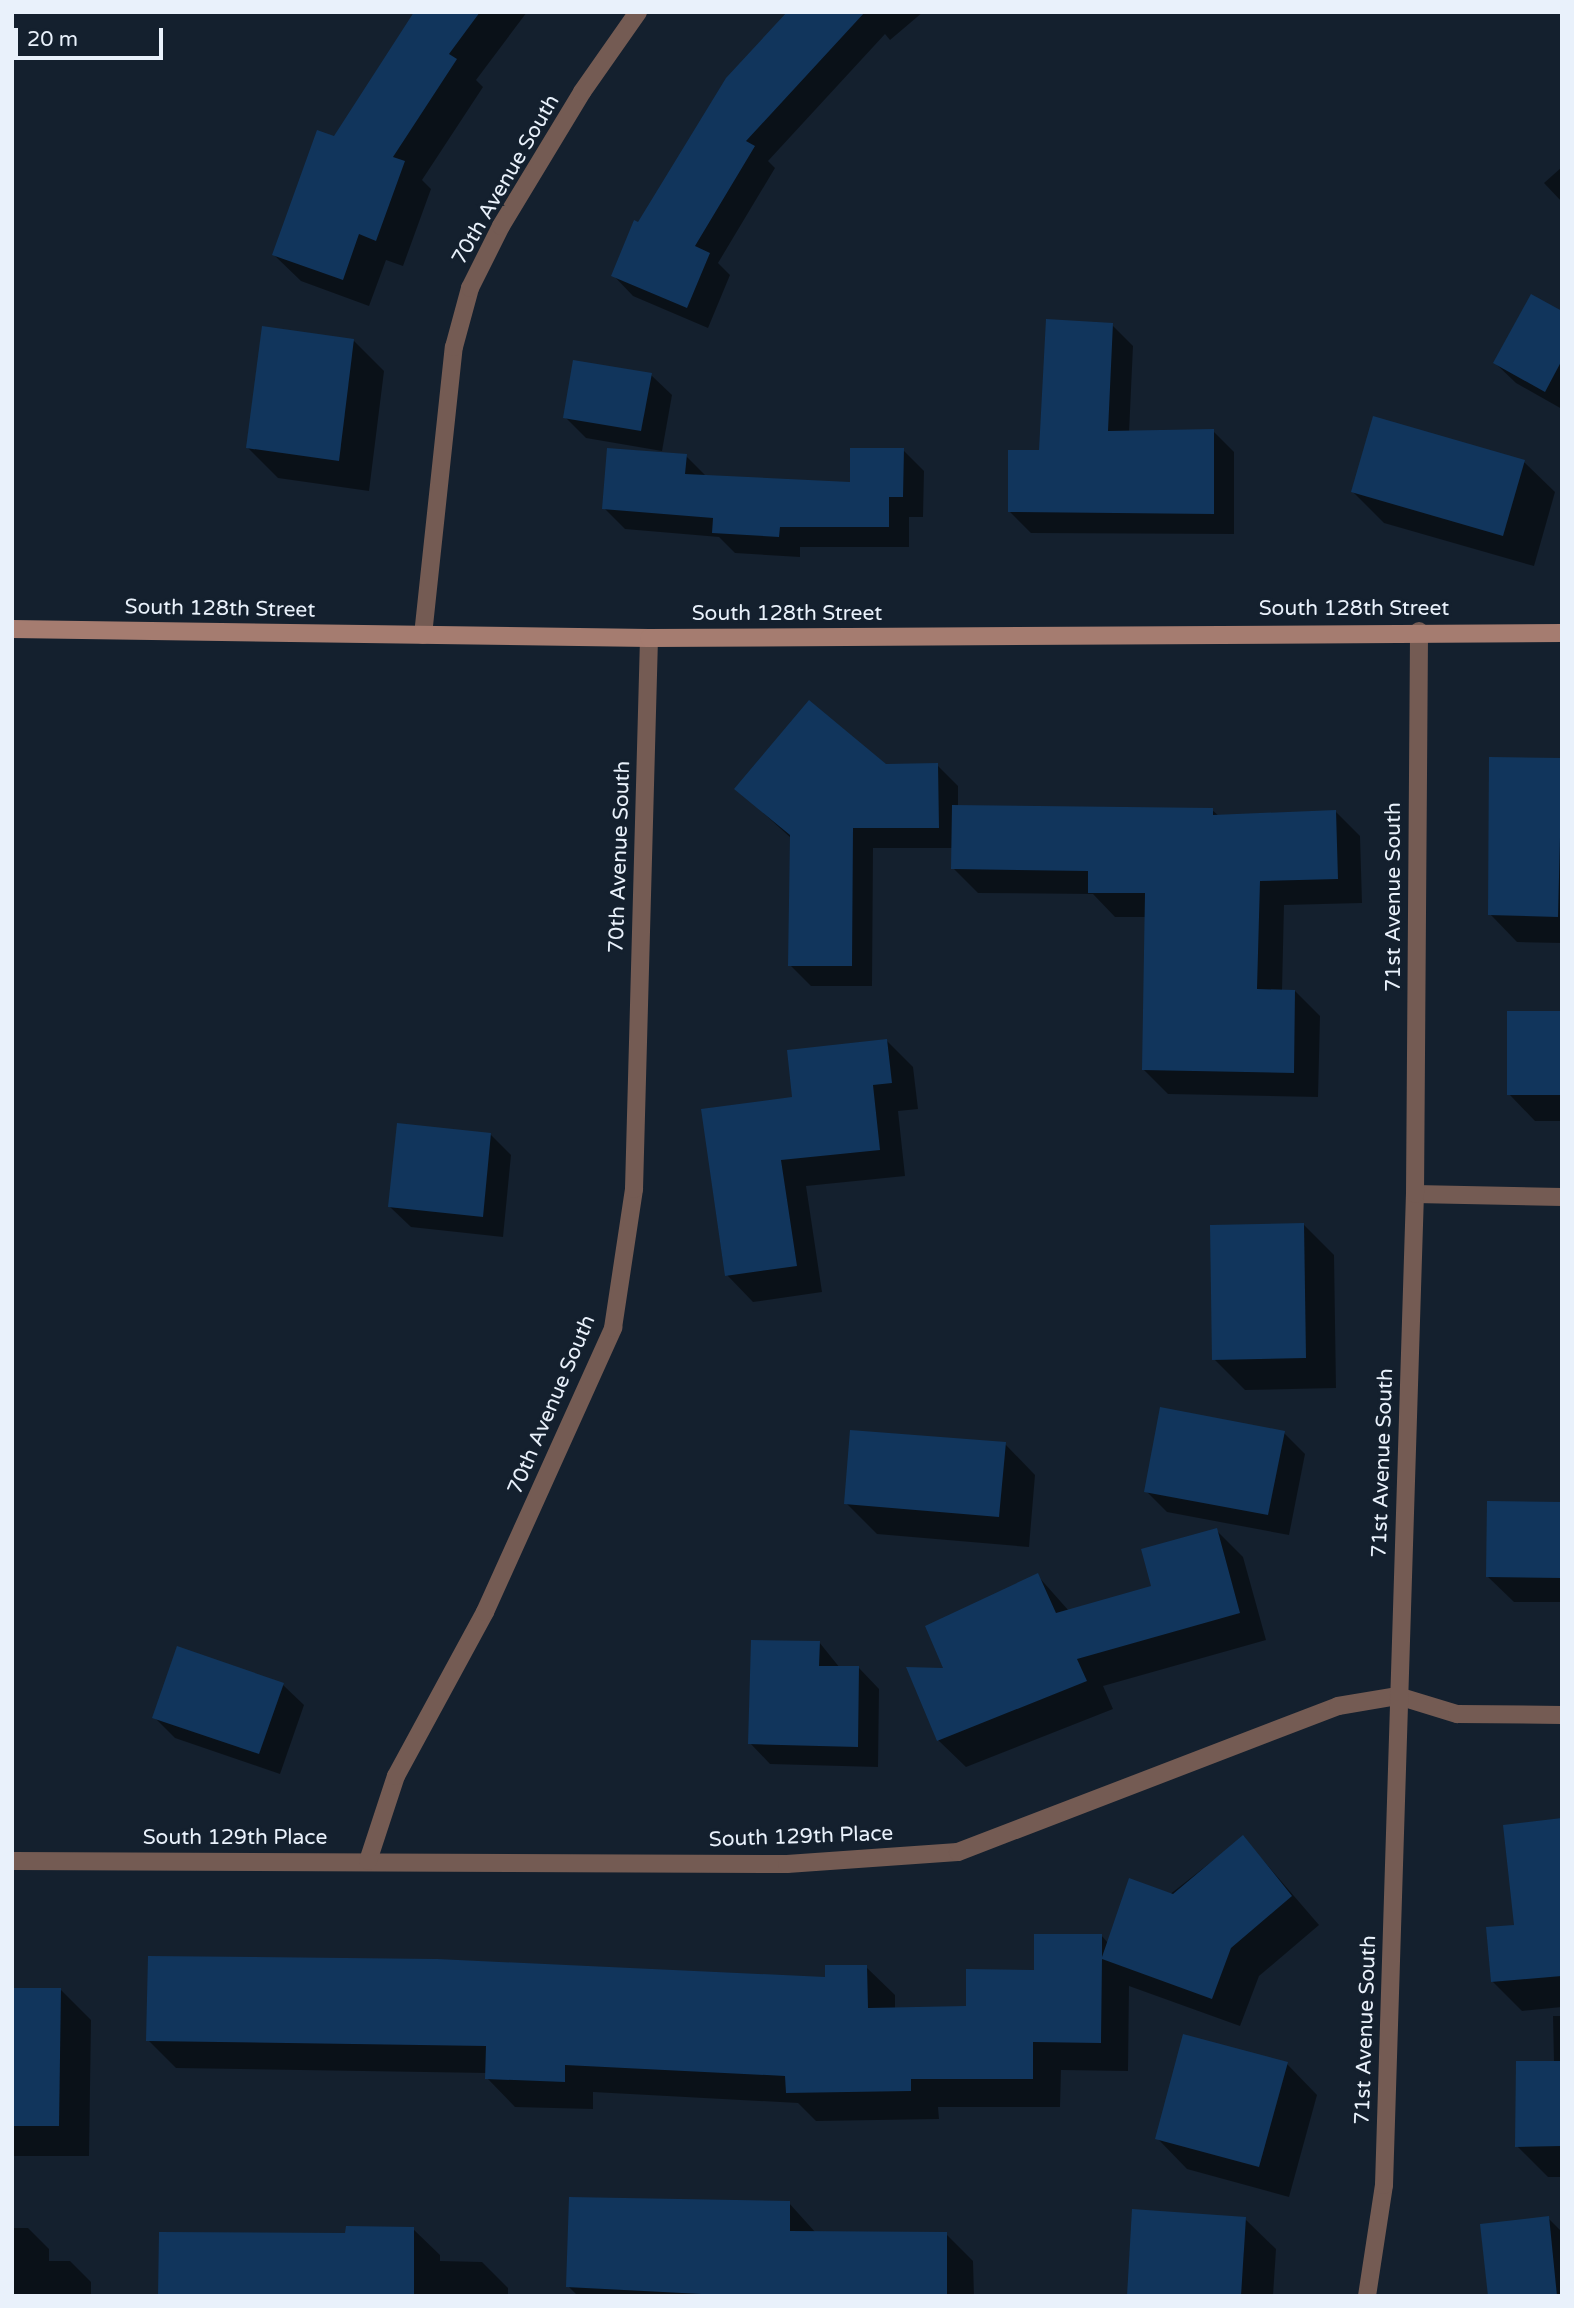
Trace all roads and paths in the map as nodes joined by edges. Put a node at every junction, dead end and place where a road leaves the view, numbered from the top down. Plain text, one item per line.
1 (638, 12) edge
2 (12, 629) edge
3 (1419, 631) junction
4 (1562, 634) edge
5 (423, 635) junction
6 (649, 638) junction
7 (1415, 1194) junction
8 (1562, 1197) edge
9 (1398, 1696) junction
10 (1562, 1715) edge
11 (12, 1861) edge
12 (368, 1861) junction
13 (1367, 2296) edge

1 - 5 street, 70th Avenue South
2 - 5 street, South 128th Street
3 - 4 street, South 128th Street
3 - 6 street, South 128th Street
3 - 7 street, 71st Avenue South
5 - 6 street, South 128th Street
6 - 12 street, 70th Avenue South
7 - 8 street
7 - 9 street, 71st Avenue South
9 - 10 street, South 129th Place
9 - 12 street, South 129th Place
9 - 13 street, 71st Avenue South
11 - 12 street, South 129th Place

